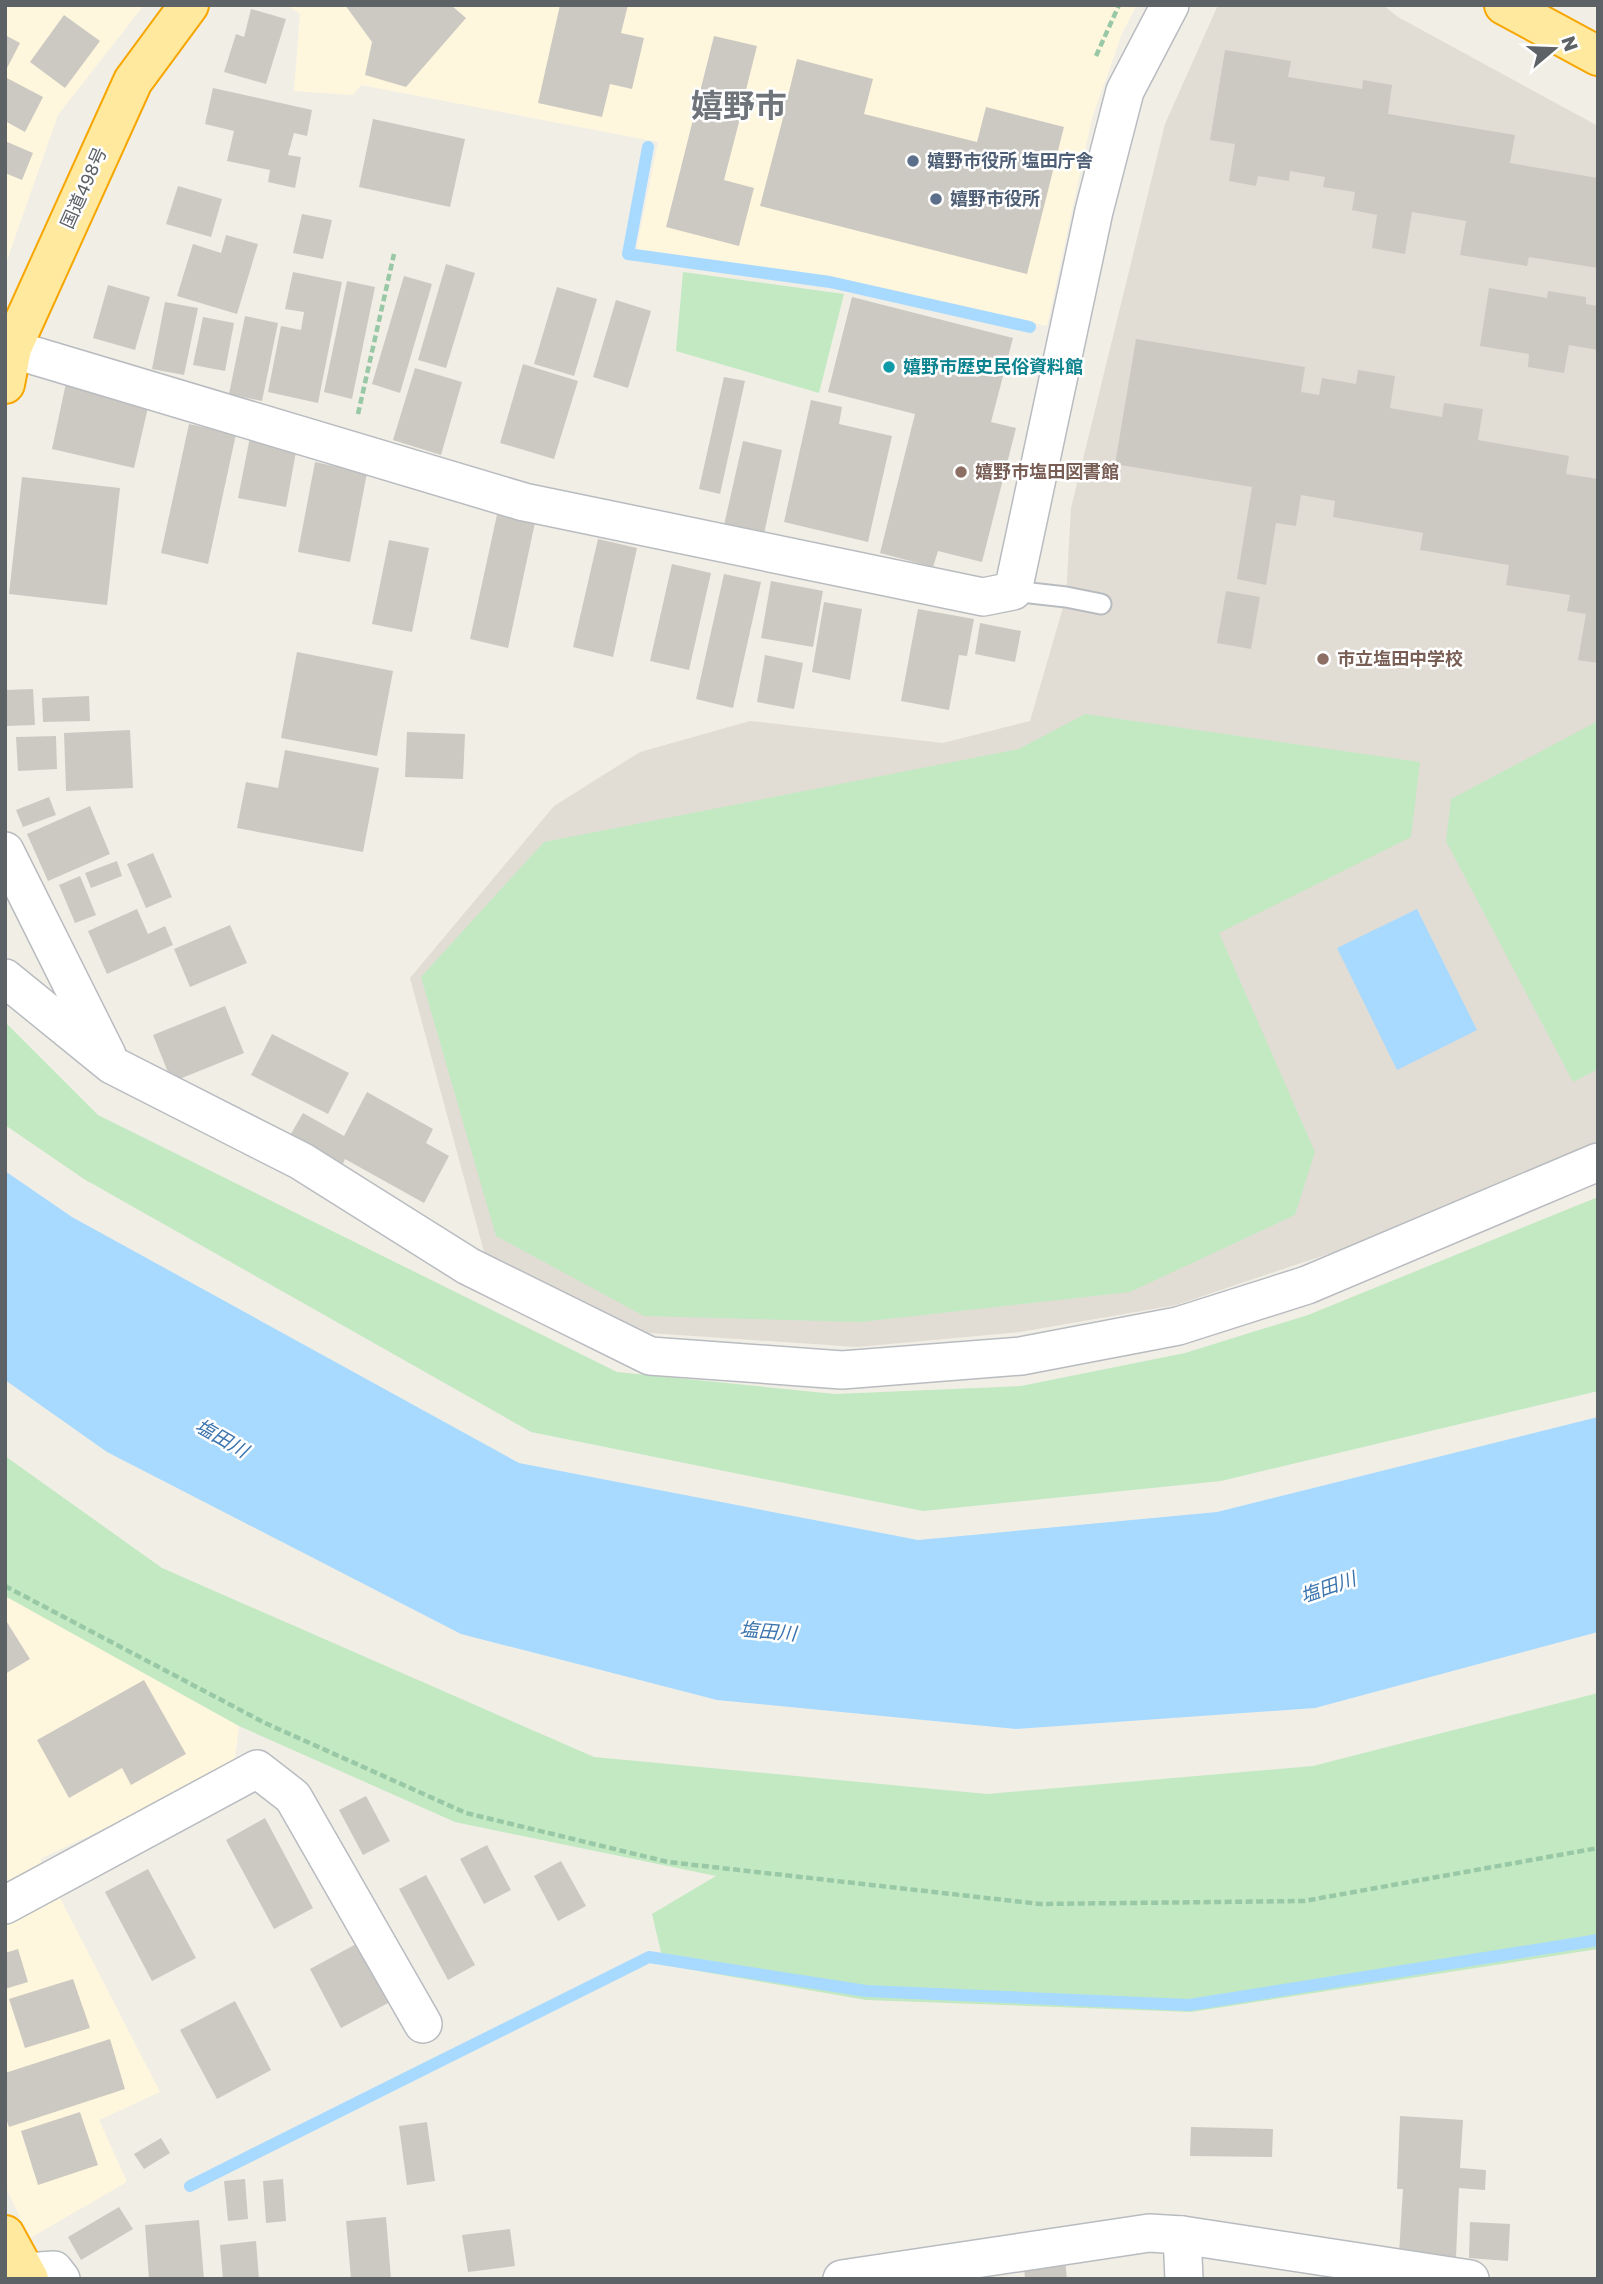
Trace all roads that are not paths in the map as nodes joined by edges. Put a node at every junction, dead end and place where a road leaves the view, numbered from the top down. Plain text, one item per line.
1 (189, 5) edge
2 (1170, 5) edge
3 (1504, 5) edge
4 (1598, 56) edge
5 (8, 360) edge
6 (1013, 591) junction
7 (1101, 604) dead end
8 (5, 851) edge
9 (5, 978) edge
10 (112, 1065) junction
11 (1598, 1162) edge
12 (5, 1905) edge
13 (423, 2024) dead end
14 (5, 2235) edge
15 (1182, 2235) junction
16 (27, 2275) edge
17 (61, 2279) edge
18 (842, 2279) edge
19 (1184, 2279) edge
20 (1470, 2279) edge

1 - 5 highway, 国道498号
2 - 6 street
3 - 4 highway
5 - 6 street
6 - 7 lane
8 - 10 street
9 - 10 street
10 - 11 street
12 - 13 street
14 - 16 highway
15 - 18 street
15 - 19 street
15 - 20 street
16 - 17 street

